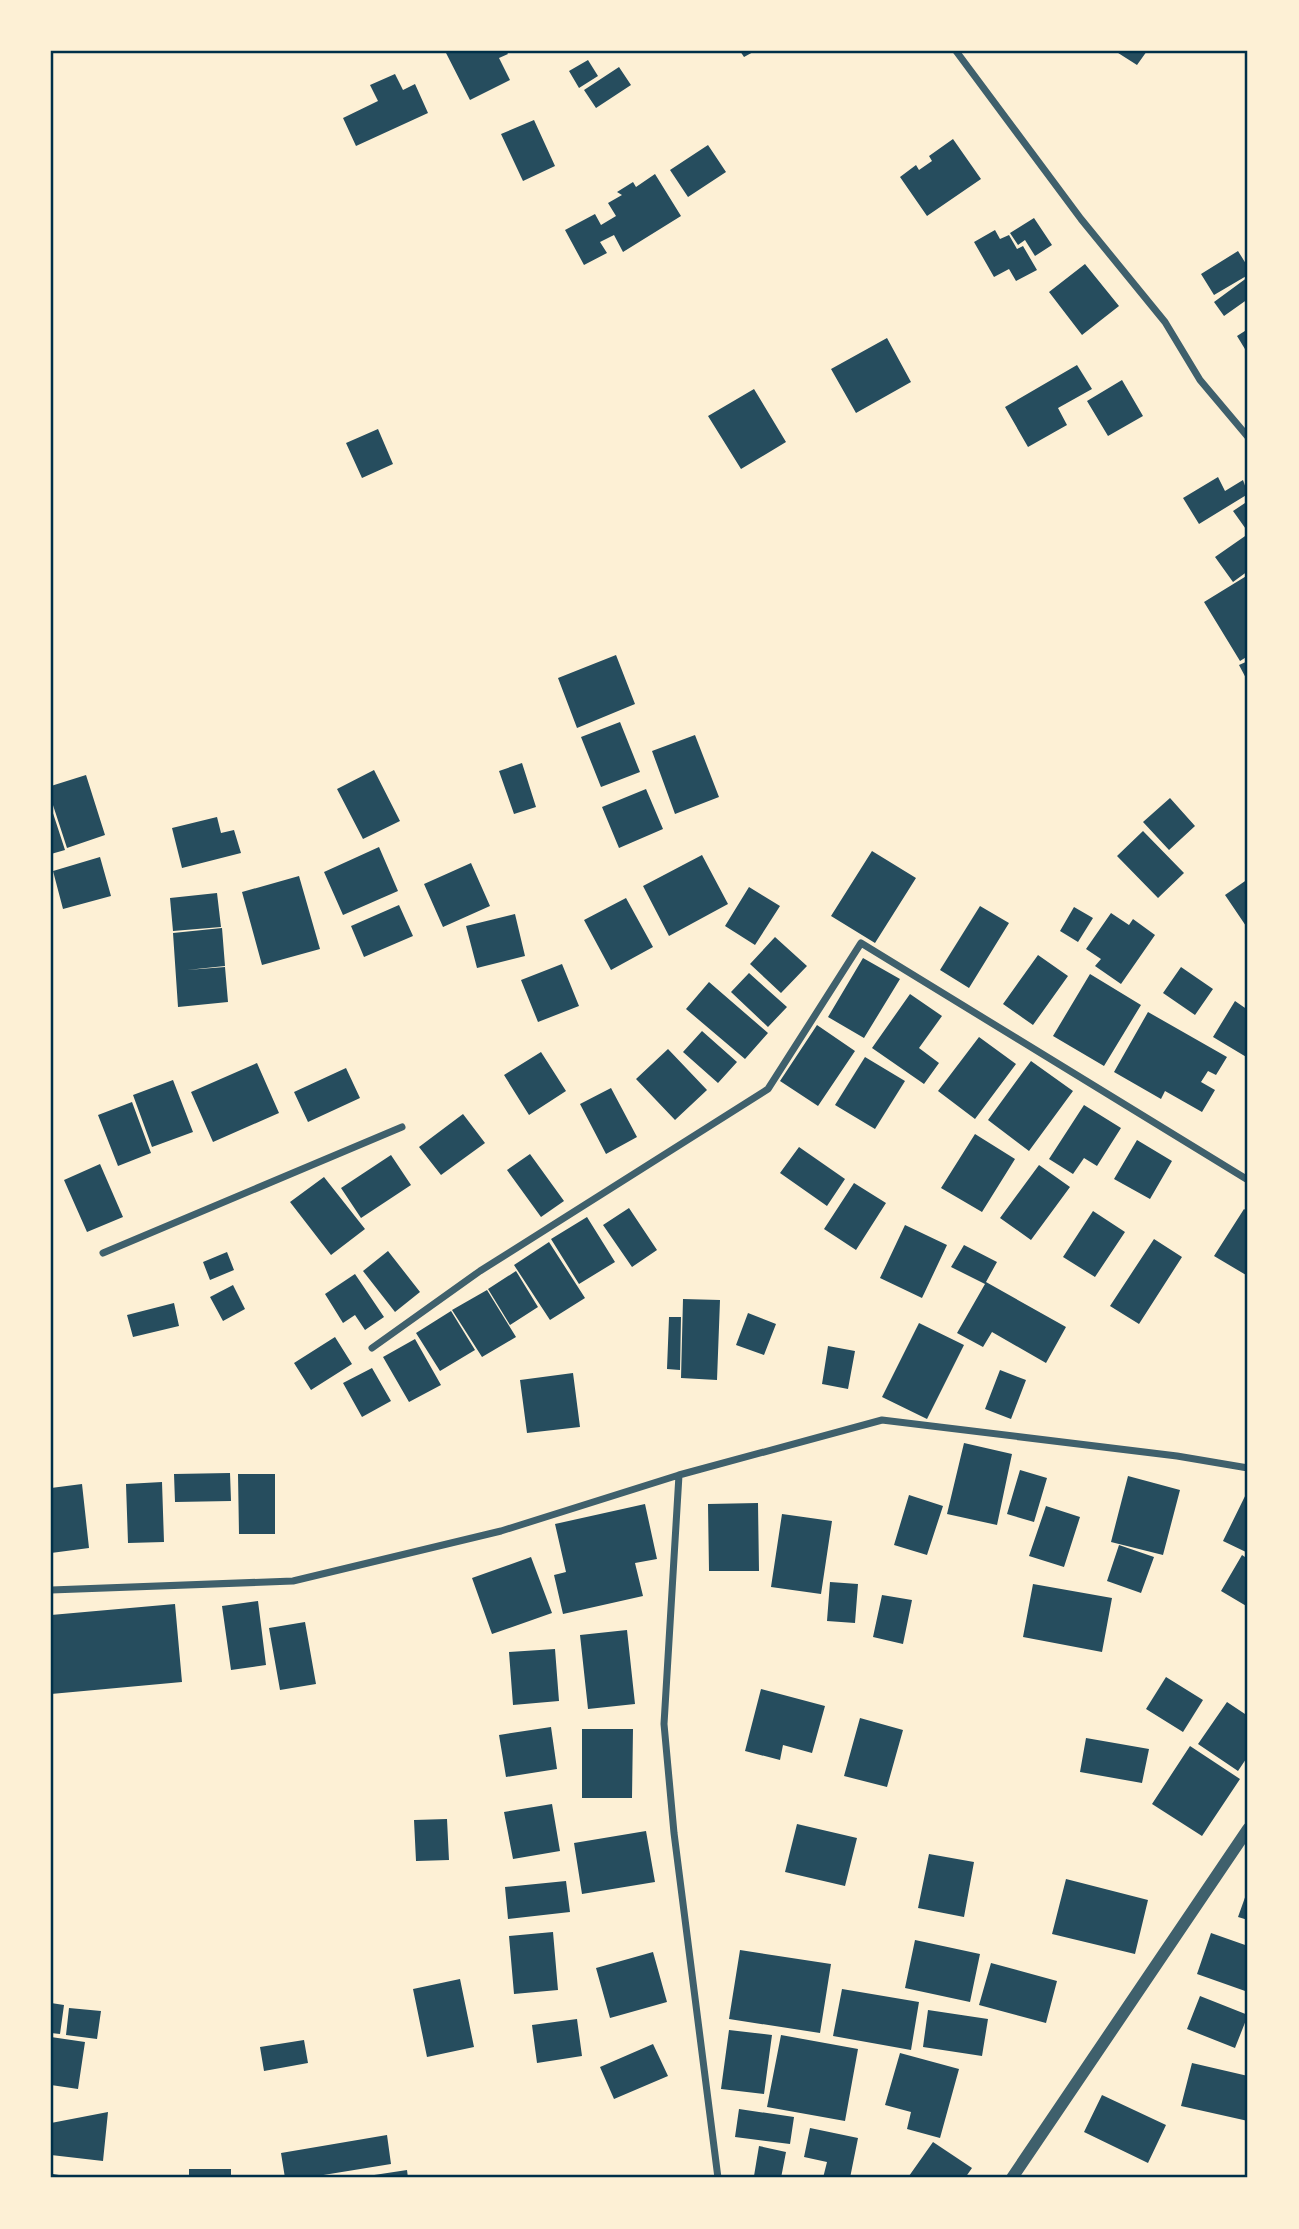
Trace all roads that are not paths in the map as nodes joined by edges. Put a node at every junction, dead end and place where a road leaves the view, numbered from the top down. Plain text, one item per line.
1 (956, 51) edge
2 (1248, 437) edge
3 (402, 1127) dead end
4 (1248, 1180) edge
5 (103, 1253) dead end
6 (372, 1348) dead end
7 (1248, 1468) edge
8 (679, 1475) junction
9 (51, 1590) edge
10 (1248, 1829) edge
11 (718, 2178) edge
12 (1012, 2178) edge

1 - 2 street
3 - 5 street
4 - 6 street
7 - 8 street
8 - 9 street
8 - 11 street
10 - 12 street

